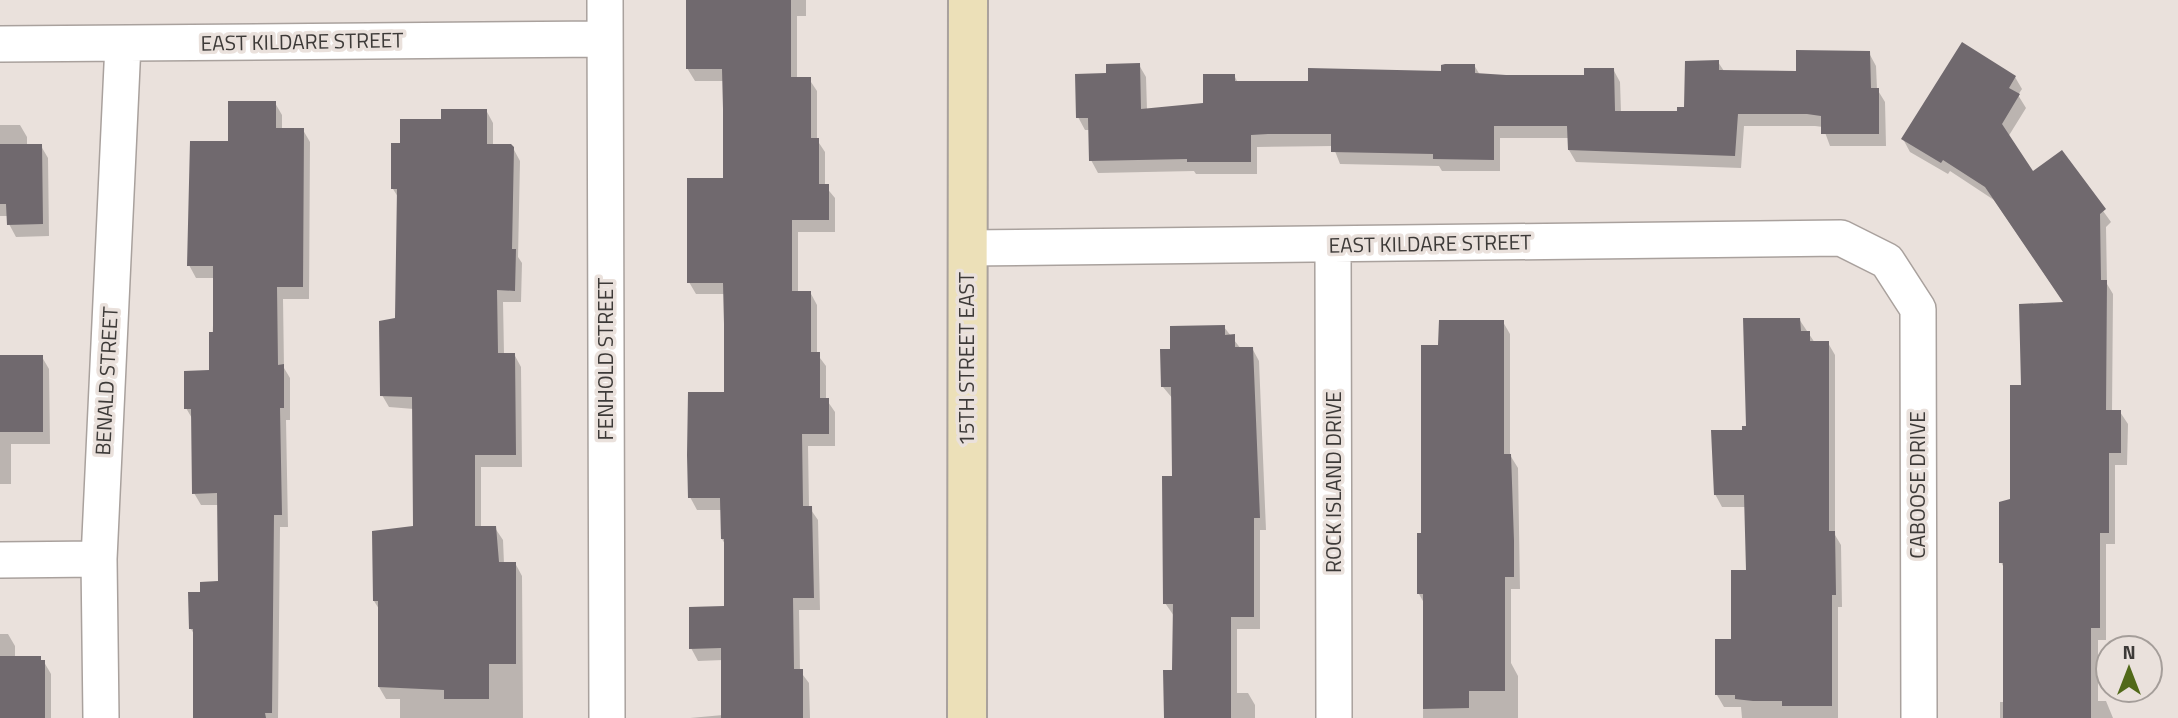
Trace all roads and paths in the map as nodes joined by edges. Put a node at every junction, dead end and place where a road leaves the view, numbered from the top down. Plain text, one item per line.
1 (605, 0) edge
2 (968, 0) edge
3 (605, 39) junction
4 (0, 44) edge
5 (123, 44) junction
6 (1333, 246) junction
7 (967, 248) junction
8 (1887, 261) joint
9 (99, 559) junction
10 (0, 560) edge
11 (101, 718) edge
12 (607, 718) edge
13 (967, 718) edge
14 (1334, 718) edge
15 (1919, 718) edge

1 - 3 street, FENHOLD STREET
2 - 7 street, 15TH STREET EAST
3 - 5 street, EAST KILDARE STREET
3 - 12 street, FENHOLD STREET
4 - 5 street, EAST KILDARE STREET
5 - 9 street, BENALD STREET
6 - 7 street, EAST KILDARE STREET
6 - 8 street, EAST KILDARE STREET
6 - 14 street, ROCK ISLAND DRIVE
7 - 13 street, 15TH STREET EAST
8 - 15 street, CABOOSE DRIVE
9 - 10 street
9 - 11 street, BENALD STREET

